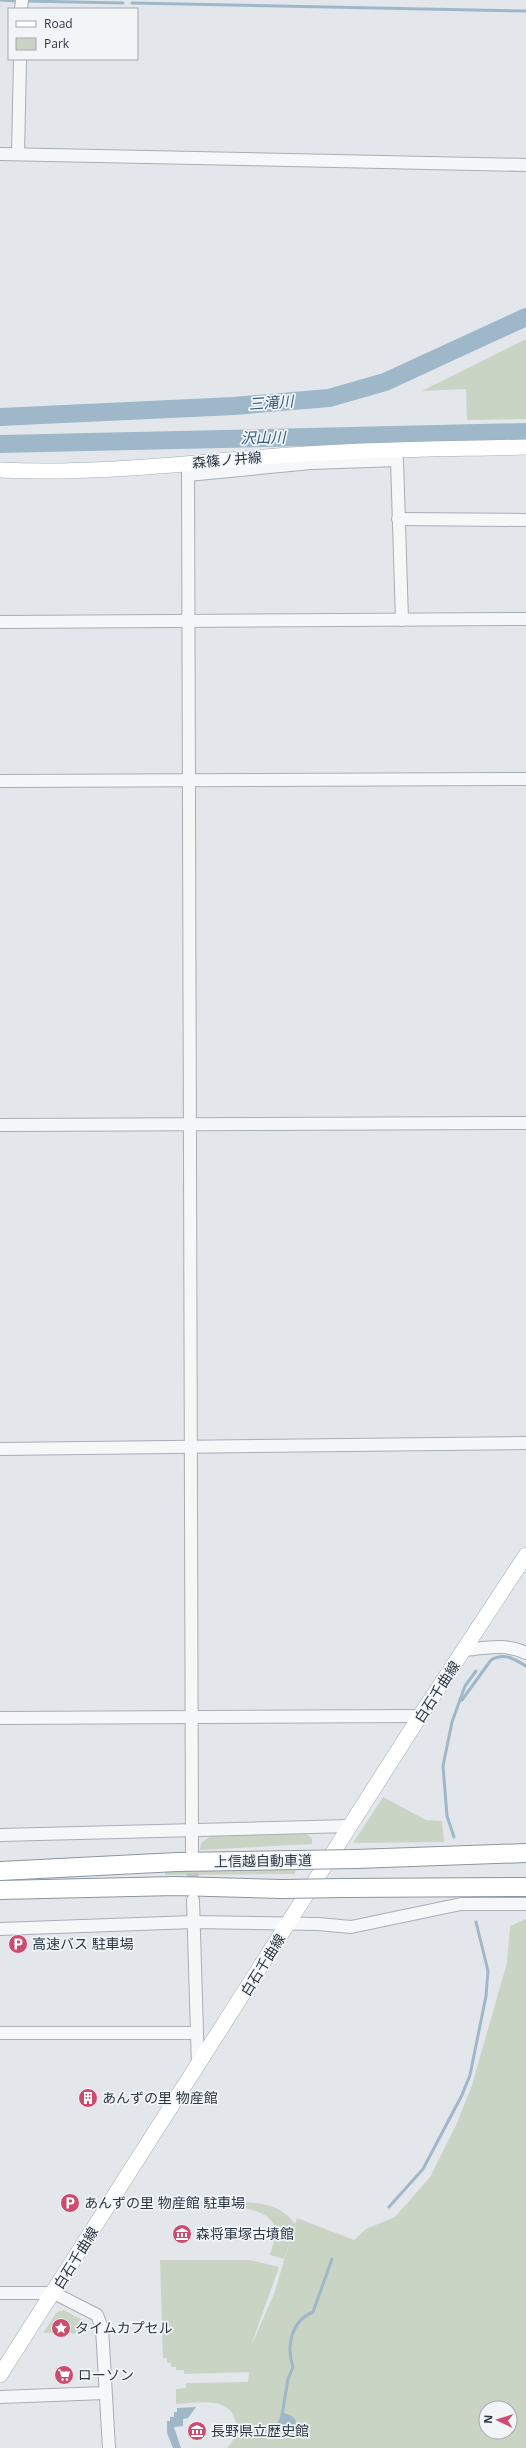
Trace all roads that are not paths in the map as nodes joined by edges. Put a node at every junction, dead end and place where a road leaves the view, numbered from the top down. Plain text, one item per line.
1 (20, 60) edge
2 (0, 154) edge
3 (18, 154) junction
4 (526, 165) edge
5 (526, 447) edge
6 (0, 470) edge
7 (188, 470) junction
8 (398, 519) junction
9 (526, 520) edge
10 (526, 619) edge
11 (188, 620) junction
12 (402, 620) junction
13 (0, 622) edge
14 (526, 779) edge
15 (190, 780) junction
16 (0, 781) edge
17 (526, 1123) edge
18 (190, 1124) junction
19 (0, 1125) edge
20 (526, 1443) edge
21 (191, 1448) junction
22 (0, 1449) edge
23 (526, 1555) edge
24 (464, 1650) junction
25 (526, 1653) edge
26 (193, 1716) junction
27 (420, 1716) junction
28 (0, 1718) edge
29 (350, 1826) junction
30 (194, 1832) junction
31 (0, 1835) edge
32 (192, 1853) tunnel mouth
33 (526, 1853) edge
34 (0, 1871) edge
35 (526, 1887) edge
36 (0, 1890) edge
37 (193, 1900) tunnel mouth
38 (526, 1904) edge
39 (193, 1922) junction
40 (288, 1925) junction
41 (0, 1929) edge
42 (0, 2033) edge
43 (196, 2033) junction
44 (198, 2066) junction
45 (0, 2292) edge
46 (54, 2293) junction
47 (0, 2375) edge
48 (106, 2393) junction
49 (0, 2398) edge
50 (109, 2448) edge

1 - 3 street
2 - 3 street
3 - 4 street
5 - 7 main road, 森篠ノ井線
6 - 7 main road, 森篠ノ井線
7 - 8 street
7 - 11 street
8 - 9 street
8 - 12 street
10 - 12 street
11 - 12 street
11 - 13 street
11 - 15 street
14 - 15 street
15 - 16 street
15 - 18 street
17 - 18 street
18 - 19 street
18 - 21 street
20 - 21 street
21 - 22 street
21 - 26 street
23 - 24 main road, 白石千曲線
24 - 25 street
24 - 27 main road, 白石千曲線
26 - 27 street
26 - 28 street
26 - 30 street
27 - 29 main road, 白石千曲線
29 - 30 street
29 - 40 main road, 白石千曲線
30 - 31 street
30 - 32 street
33 - 34 highway, 上信越自動車道, bridge
35 - 36 highway, 上信越自動車道, bridge
37 - 39 street
38 - 40 street
39 - 40 street
39 - 41 street
39 - 43 street
40 - 44 main road, 白石千曲線
42 - 43 street
43 - 44 street
44 - 46 main road, 白石千曲線
45 - 46 street
46 - 47 main road, 白石千曲線
46 - 48 street
48 - 49 street
48 - 50 street

